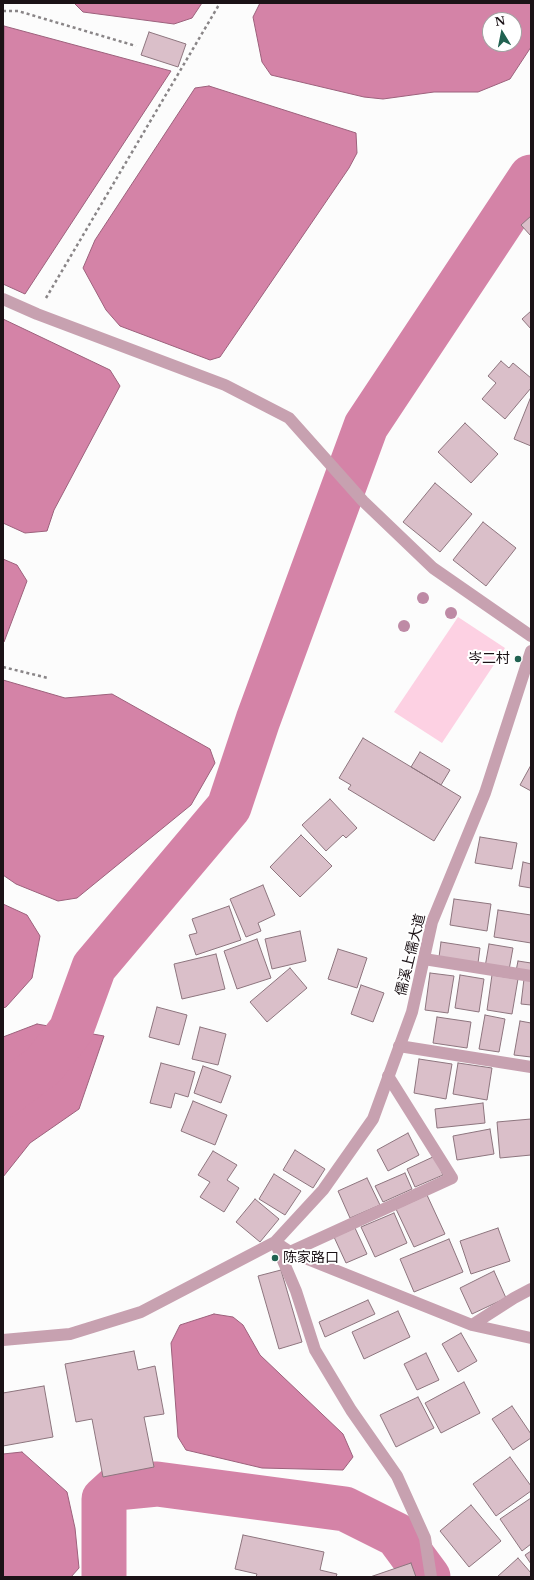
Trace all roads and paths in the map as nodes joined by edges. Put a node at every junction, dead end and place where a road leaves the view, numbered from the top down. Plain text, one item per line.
1 (220, 3) edge
2 (3, 11) edge
3 (136, 46) dead end
4 (3, 299) edge
5 (37, 314) junction
6 (531, 636) edge
7 (531, 651) edge
8 (3, 666) edge
9 (48, 678) dead end
10 (424, 959) junction
11 (531, 976) edge
12 (400, 1046) junction
13 (531, 1067) edge
14 (388, 1076) junction
15 (275, 1242) junction
16 (290, 1252) junction
17 (531, 1289) edge
18 (472, 1325) junction
19 (531, 1338) edge
20 (3, 1340) edge
21 (431, 1577) edge

1 - 5 path
2 - 3 path
4 - 5 street
5 - 6 street
7 - 10 street, 儒溪上儒大道
8 - 9 path
10 - 11 street
10 - 12 street, 儒溪上儒大道
12 - 13 street
12 - 14 street, 儒溪上儒大道
14 - 15 street, 儒溪上儒大道
14 - 16 street
15 - 16 street
15 - 20 street, 儒溪上儒大道
15 - 21 street
16 - 18 street
17 - 18 street
18 - 19 street

